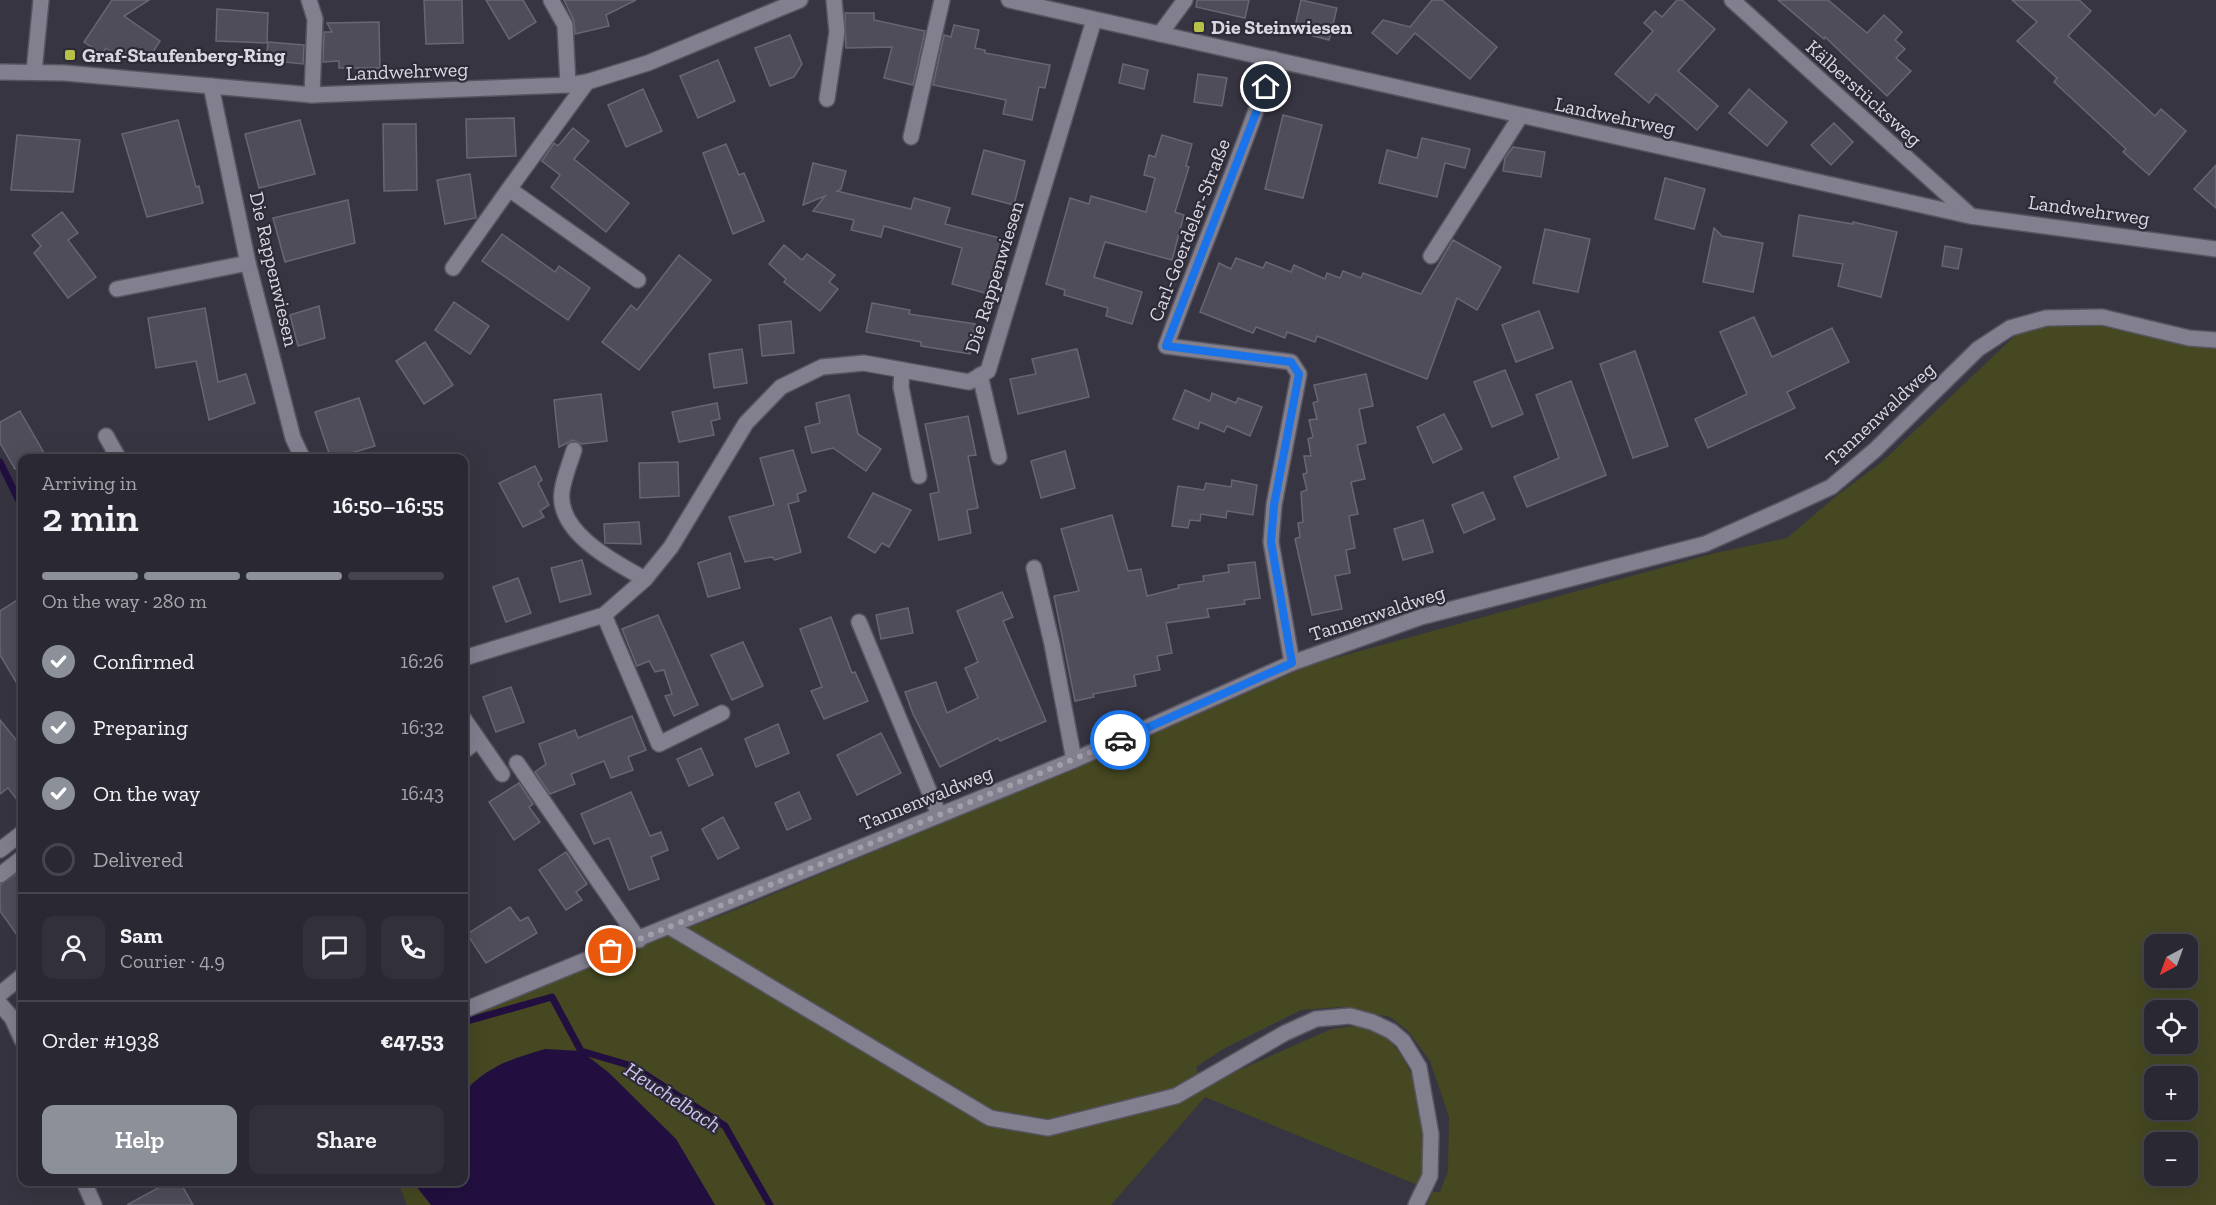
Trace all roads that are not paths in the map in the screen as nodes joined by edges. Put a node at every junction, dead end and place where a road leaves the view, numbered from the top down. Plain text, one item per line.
1 (41, 0) edge
2 (309, 0) edge
3 (550, 0) edge
4 (800, 0) edge
5 (834, 0) edge
6 (942, 0) edge
7 (1009, 0) edge
8 (1185, 0) edge
9 (1732, 0) edge
10 (1048, 4) edge
11 (1094, 20) junction
12 (1160, 34) junction
13 (1274, 59) junction
14 (0, 72) edge
15 (34, 72) junction
16 (587, 82) junction
17 (567, 85) junction
18 (211, 86) junction
19 (312, 95) junction
20 (827, 99) dead end
21 (1520, 117) junction
22 (911, 138) dead end
23 (509, 189) junction
24 (1970, 216) junction
25 (2216, 249) edge
26 (1431, 256) dead end
27 (248, 263) junction
28 (453, 268) dead end
29 (638, 280) dead end
30 (117, 290) dead end
31 (2216, 340) edge
32 (902, 370) junction
33 (980, 375) junction
34 (106, 436) dead end
35 (574, 450) dead end
36 (116, 454) edge
37 (301, 454) edge
38 (999, 457) dead end
39 (919, 476) dead end
40 (1034, 568) dead end
41 (645, 579) junction
42 (604, 615) junction
43 (859, 622) dead end
44 (468, 657) edge
45 (1292, 663) junction
46 (723, 713) dead end
47 (468, 725) edge
48 (478, 740) junction
49 (468, 748) edge
50 (1074, 760) junction
51 (517, 763) dead end
52 (502, 774) dead end
53 (939, 815) junction
54 (18, 835) edge
55 (0, 850) edge
56 (18, 861) edge
57 (0, 875) edge
58 (670, 927) junction
59 (639, 940) junction
60 (18, 978) edge
61 (0, 994) edge
62 (0, 1004) edge
63 (468, 1008) edge
64 (17, 1022) edge
65 (86, 1186) edge
66 (94, 1205) edge
67 (1416, 1205) edge

1 - 15 street
2 - 19 street
3 - 17 street
4 - 16 street, Landwehrweg
5 - 20 street
6 - 22 street
7 - 10 street, Landwehrweg
8 - 12 street
9 - 24 street, Kälberstücksweg
10 - 11 street, Landwehrweg
11 - 12 street, Landwehrweg
11 - 33 street, Die Rappenwiesen
12 - 13 street, Landwehrweg
13 - 21 street, Landwehrweg
13 - 45 street, Carl-Goerdeler-Straße
14 - 15 street, Landwehrweg
15 - 18 street, Landwehrweg
16 - 17 street, Landwehrweg
16 - 23 street
17 - 19 street, Landwehrweg
18 - 19 street, Landwehrweg
18 - 27 street, Die Rappenwiesen
21 - 24 street, Landwehrweg
21 - 26 street
23 - 28 street
23 - 29 street
24 - 25 street, Landwehrweg
27 - 30 street
27 - 37 street, Die Rappenwiesen
31 - 45 street, Tannenwaldweg
32 - 33 street, Die Rappenwiesen
32 - 39 street
32 - 41 street, Die Rappenwiesen
33 - 38 street
34 - 36 street
35 - 41 street
40 - 50 street
41 - 42 street, Die Rappenwiesen
42 - 44 street, Die Rappenwiesen
42 - 46 street
43 - 53 street
45 - 50 street, Tannenwaldweg
47 - 48 street
48 - 49 street
48 - 52 street
50 - 53 street, Tannenwaldweg
51 - 59 street
53 - 58 street, Tannenwaldweg
54 - 55 street
56 - 57 street
58 - 59 street, Tannenwaldweg
58 - 67 street
59 - 63 street, Tannenwaldweg
60 - 61 street
62 - 64 street
65 - 66 street

